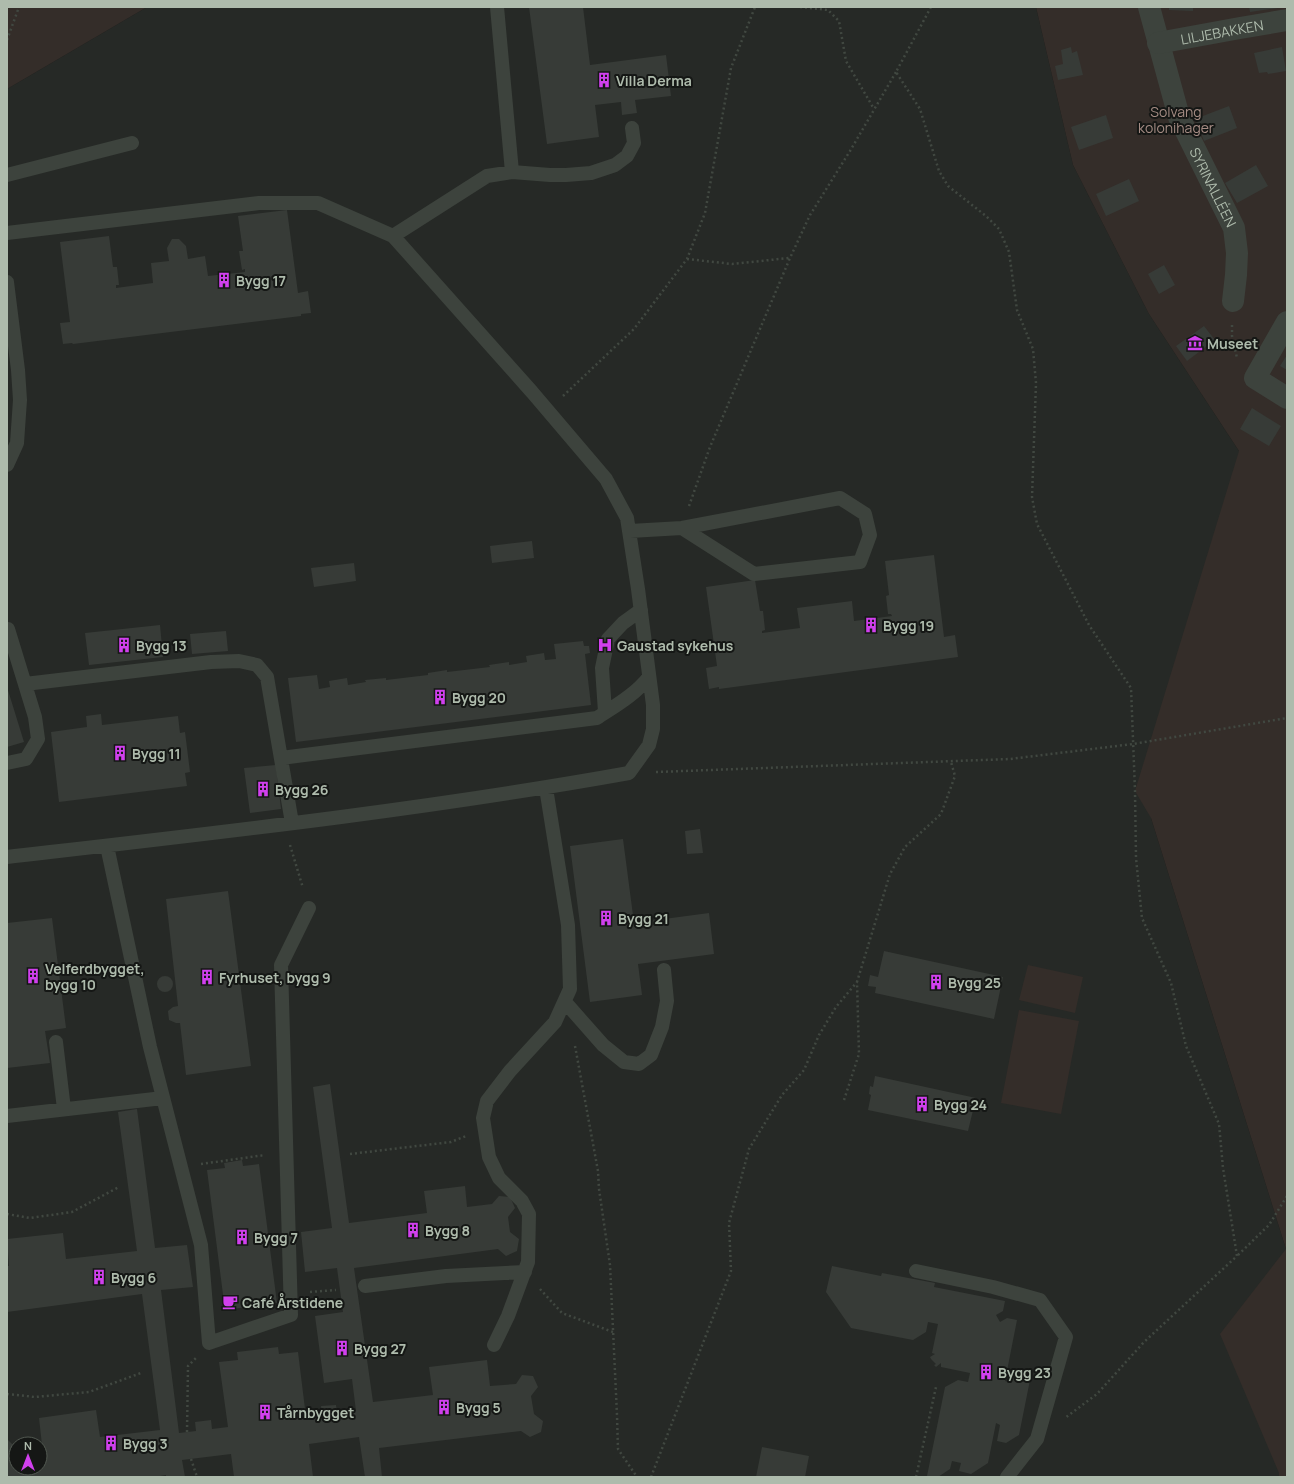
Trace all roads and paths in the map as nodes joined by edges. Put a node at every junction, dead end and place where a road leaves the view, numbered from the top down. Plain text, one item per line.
1 (19, 7) edge
2 (497, 7) edge
3 (755, 7) edge
4 (800, 7) edge
5 (931, 7) edge
6 (1148, 7) edge
7 (1287, 20) edge
8 (7, 40) edge
9 (1158, 43) junction
10 (896, 72) junction
11 (875, 110) junction
12 (632, 128) dead end
13 (132, 143) dead end
14 (512, 172) junction
15 (7, 175) edge
16 (7, 233) edge
17 (393, 236) junction
18 (686, 258) junction
19 (790, 258) junction
20 (7, 282) edge
21 (1233, 301) joint
22 (1287, 322) edge
23 (1255, 378) junction
24 (1287, 398) edge
25 (548, 410) junction
26 (7, 465) edge
27 (682, 528) junction
28 (630, 531) junction
29 (641, 610) junction
30 (8, 629) edge
31 (650, 677) junction
32 (25, 684) junction
33 (606, 712) junction
34 (1287, 718) edge
35 (1133, 744) junction
36 (281, 758) junction
37 (951, 762) junction
38 (7, 763) edge
39 (629, 773) junction
40 (546, 788) junction
41 (288, 824) junction
42 (107, 846) junction
43 (7, 857) edge
44 (309, 908) joint
45 (664, 970) dead end
46 (857, 982) junction
47 (565, 1002) junction
48 (574, 1039) dead end
49 (56, 1042) dead end
50 (163, 1098) junction
51 (844, 1100) dead end
52 (64, 1109) junction
53 (7, 1116) edge
54 (483, 1118) junction
55 (286, 1152) junction
56 (350, 1154) dead end
57 (181, 1166) junction
58 (119, 1187) dead end
59 (1287, 1196) edge
60 (7, 1214) edge
61 (1237, 1256) junction
62 (916, 1271) dead end
63 (525, 1272) junction
64 (364, 1286) dead end
65 (613, 1332) junction
66 (494, 1345) dead end
67 (188, 1366) dead end
68 (141, 1373) dead end
69 (936, 1387) dead end
70 (7, 1394) edge
71 (187, 1432) dead end
72 (1037, 1439) junction
73 (190, 1459) dead end
74 (197, 1477) edge
75 (637, 1477) edge
76 (651, 1477) edge
77 (916, 1477) edge
78 (1007, 1477) edge

1 - 8 path
2 - 14 lane
3 - 18 path
4 - 11 path
5 - 10 path
6 - 9 street, SYRINALLÉEN
7 - 9 street, LILJEBAKKEN
9 - 21 street, SYRINALLÉEN
10 - 11 path
10 - 35 path
11 - 19 path
12 - 14 lane
13 - 15 lane
14 - 17 lane
16 - 17 lane
17 - 25 lane
18 - 19 path
18 - 25 path
19 - 27 path
20 - 26 lane
21 - 23 path
22 - 23 street
23 - 24 street
25 - 28 lane
27 - 27 lane
27 - 28 lane
28 - 29 lane
29 - 31 lane
29 - 33 lane
30 - 32 lane
31 - 33 lane
31 - 39 lane
32 - 36 lane
32 - 38 lane
33 - 36 lane
34 - 35 path
35 - 37 path
35 - 61 path
36 - 41 lane
37 - 39 path
37 - 46 path
39 - 40 lane
40 - 41 lane
40 - 47 lane
41 - 42 lane
41 - 44 path
42 - 43 lane
42 - 50 lane
44 - 55 lane
45 - 47 lane
46 - 51 path
46 - 76 path
47 - 54 lane
48 - 65 path
49 - 52 lane
50 - 52 lane
50 - 57 lane
52 - 53 lane
54 - 56 path
54 - 63 lane
55 - 57 path
55 - 57 lane
58 - 60 path
59 - 61 path
61 - 72 path
62 - 72 lane
63 - 64 lane
63 - 65 path
63 - 66 lane
65 - 75 path
67 - 71 path
68 - 70 path
69 - 77 path
72 - 78 lane
73 - 74 path

